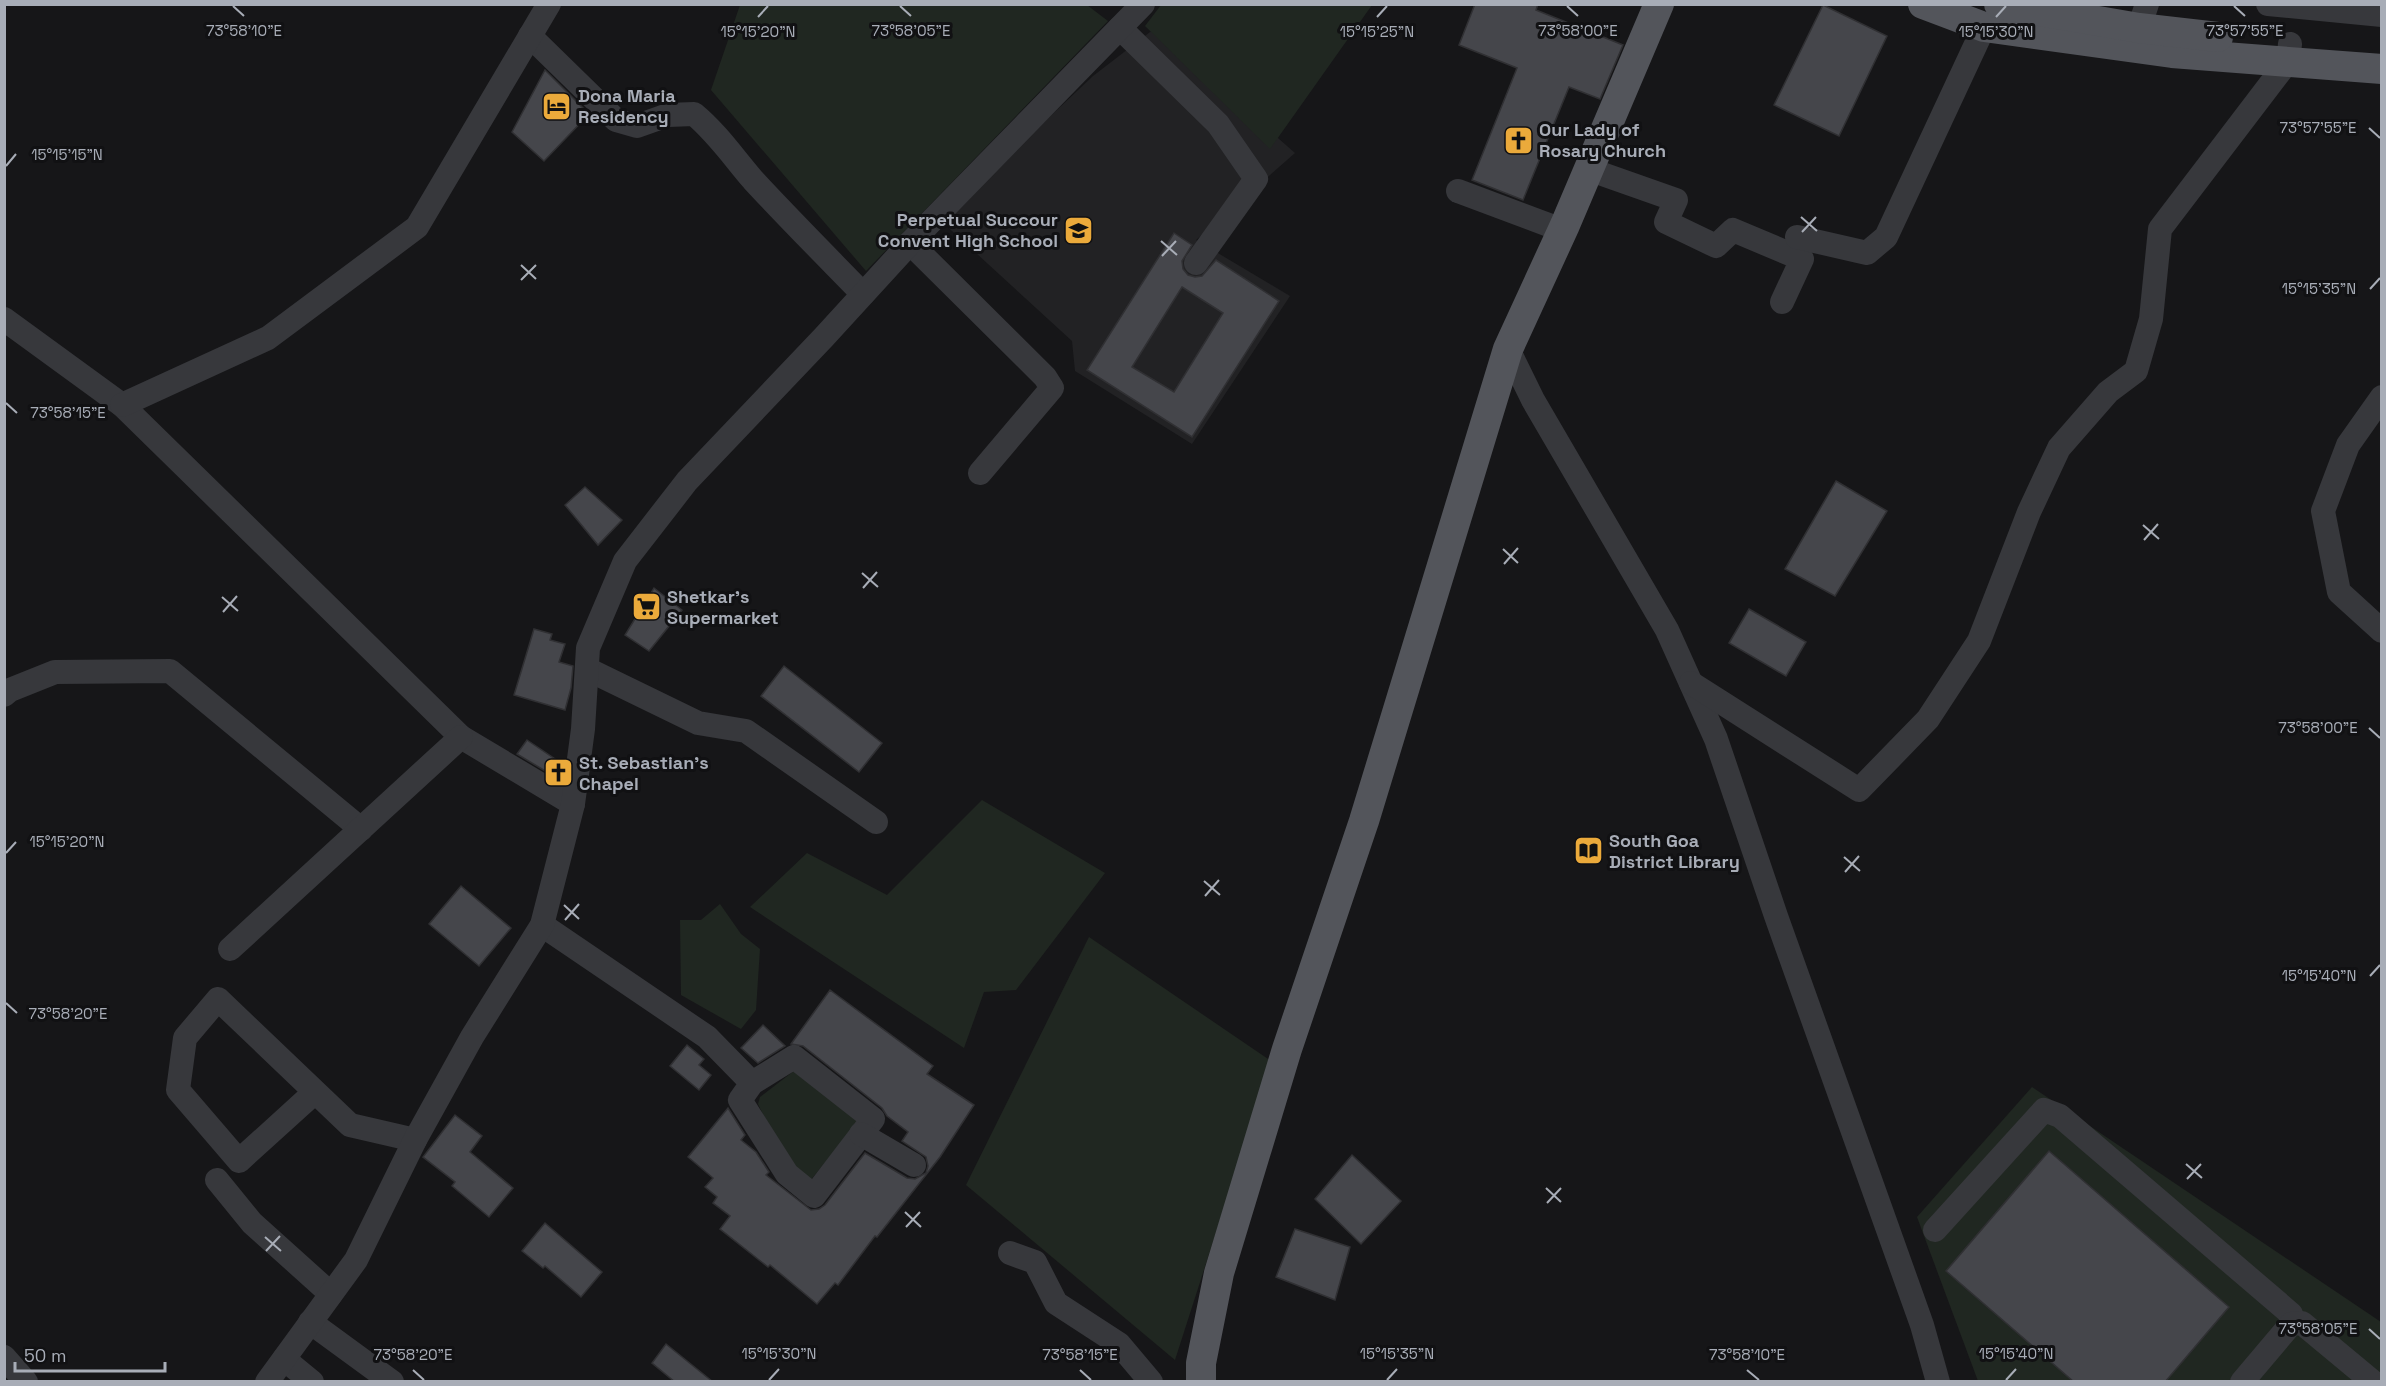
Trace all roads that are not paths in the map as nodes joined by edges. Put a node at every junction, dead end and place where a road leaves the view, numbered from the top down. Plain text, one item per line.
1 (549, 4) edge
2 (1143, 4) edge
3 (1659, 4) edge
4 (1923, 4) edge
5 (2268, 4) edge
6 (2382, 15) edge
7 (1991, 16) edge
8 (2143, 16) edge
9 (1120, 28) junction
10 (530, 36) junction
11 (2382, 50) edge
12 (2289, 52) junction
13 (2382, 69) edge
14 (1588, 169) junction
15 (1458, 191) dead end
16 (1562, 230) junction
17 (1797, 237) dead end
18 (910, 243) junction
19 (1196, 263) dead end
20 (863, 294) junction
21 (1782, 302) dead end
22 (4, 319) edge
23 (1508, 349) junction
24 (2382, 397) edge
25 (122, 405) junction
26 (980, 473) dead end
27 (2382, 631) edge
28 (587, 669) junction
29 (1691, 683) junction
30 (4, 694) edge
31 (461, 736) junction
32 (573, 804) junction
33 (876, 822) dead end
34 (361, 829) junction
35 (542, 925) junction
36 (230, 949) dead end
37 (752, 1083) junction
38 (315, 1092) junction
39 (861, 1134) junction
40 (415, 1140) junction
41 (914, 1165) dead end
42 (217, 1180) dead end
43 (1935, 1230) dead end
44 (1010, 1253) dead end
45 (331, 1294) junction
46 (310, 1322) junction
47 (2291, 1324) junction
48 (4, 1357) edge
49 (284, 1359) junction
50 (26, 1382) edge
51 (267, 1382) edge
52 (312, 1382) edge
53 (392, 1382) edge
54 (1151, 1382) edge
55 (1202, 1382) edge
56 (1938, 1382) edge
57 (2242, 1382) edge
58 (2373, 1382) edge

1 - 10 street
2 - 9 street
3 - 14 main road
4 - 7 main road
5 - 6 street
7 - 8 main road
7 - 12 main road
7 - 17 street
8 - 12 main road
9 - 18 street
9 - 19 street
10 - 20 street
10 - 25 street
11 - 12 main road
12 - 13 main road
12 - 29 street
14 - 16 main road
14 - 21 street
15 - 16 street
16 - 23 main road
18 - 20 street
18 - 26 street
20 - 28 street
22 - 25 street
23 - 29 street
23 - 55 main road
24 - 27 street
25 - 31 street
28 - 32 street
28 - 33 street
29 - 56 street
30 - 34 street
31 - 32 street
31 - 34 street
32 - 35 street
34 - 36 street
35 - 37 street
35 - 40 street
37 - 39 street
37 - 39 street
38 - 38 street
38 - 40 street
39 - 41 street
40 - 45 street
42 - 45 street
43 - 47 street
44 - 54 street
45 - 46 street
46 - 49 street
46 - 53 street
47 - 57 street
47 - 58 street
48 - 50 street
49 - 51 street
49 - 52 street

